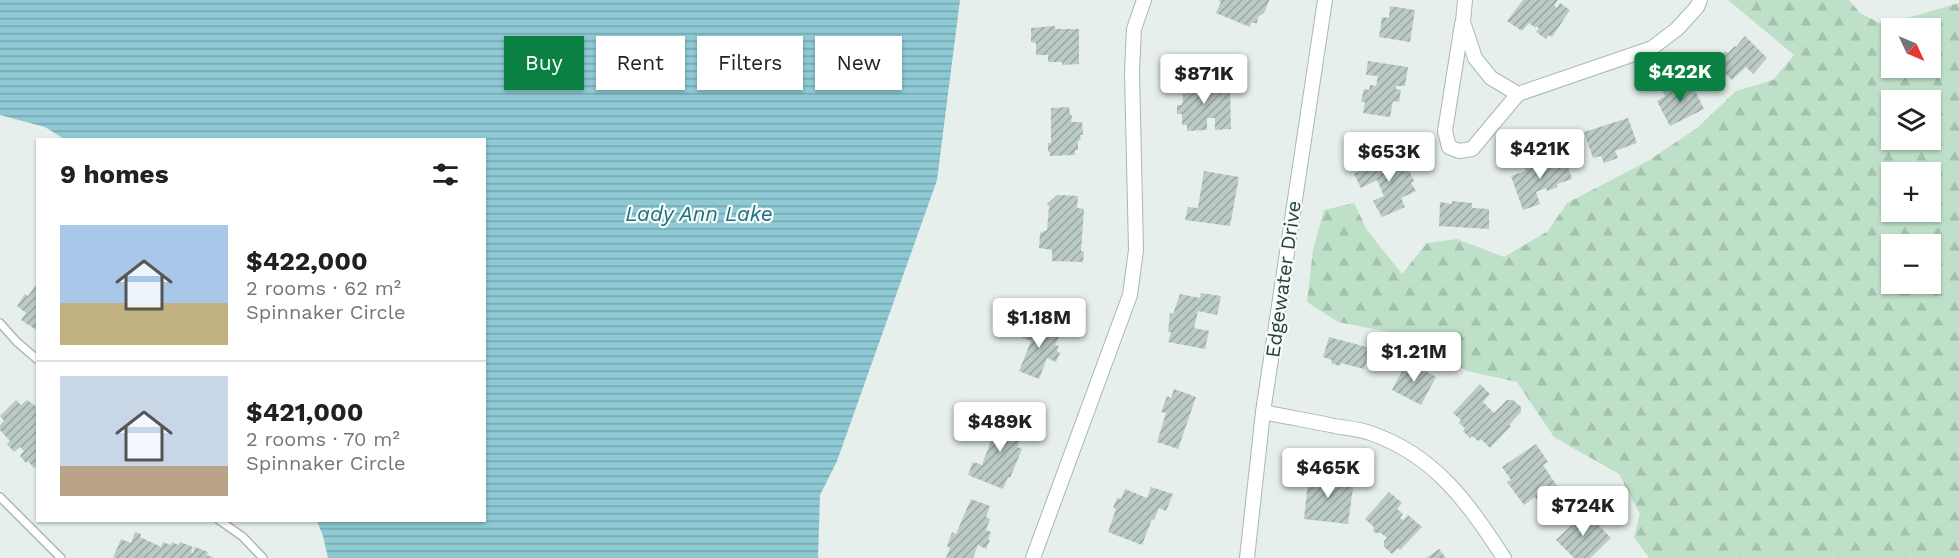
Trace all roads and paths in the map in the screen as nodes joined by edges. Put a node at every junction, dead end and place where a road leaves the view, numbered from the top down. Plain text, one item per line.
1 (1144, 0) edge
2 (1325, 0) edge
3 (1465, 0) edge
4 (1700, 0) edge
5 (1463, 22) junction
6 (1518, 94) junction
7 (0, 323) edge
8 (36, 358) edge
9 (1263, 412) junction
10 (0, 497) edge
11 (222, 522) edge
12 (61, 558) edge
13 (264, 558) edge
14 (1033, 558) edge
15 (1247, 558) edge
16 (1504, 558) edge

1 - 14 street
2 - 9 street, Edgewater Drive
3 - 5 street
4 - 6 street
5 - 6 street
5 - 6 street
7 - 8 lane
9 - 15 street, Edgewater Drive
9 - 16 street
10 - 12 lane
11 - 13 lane

